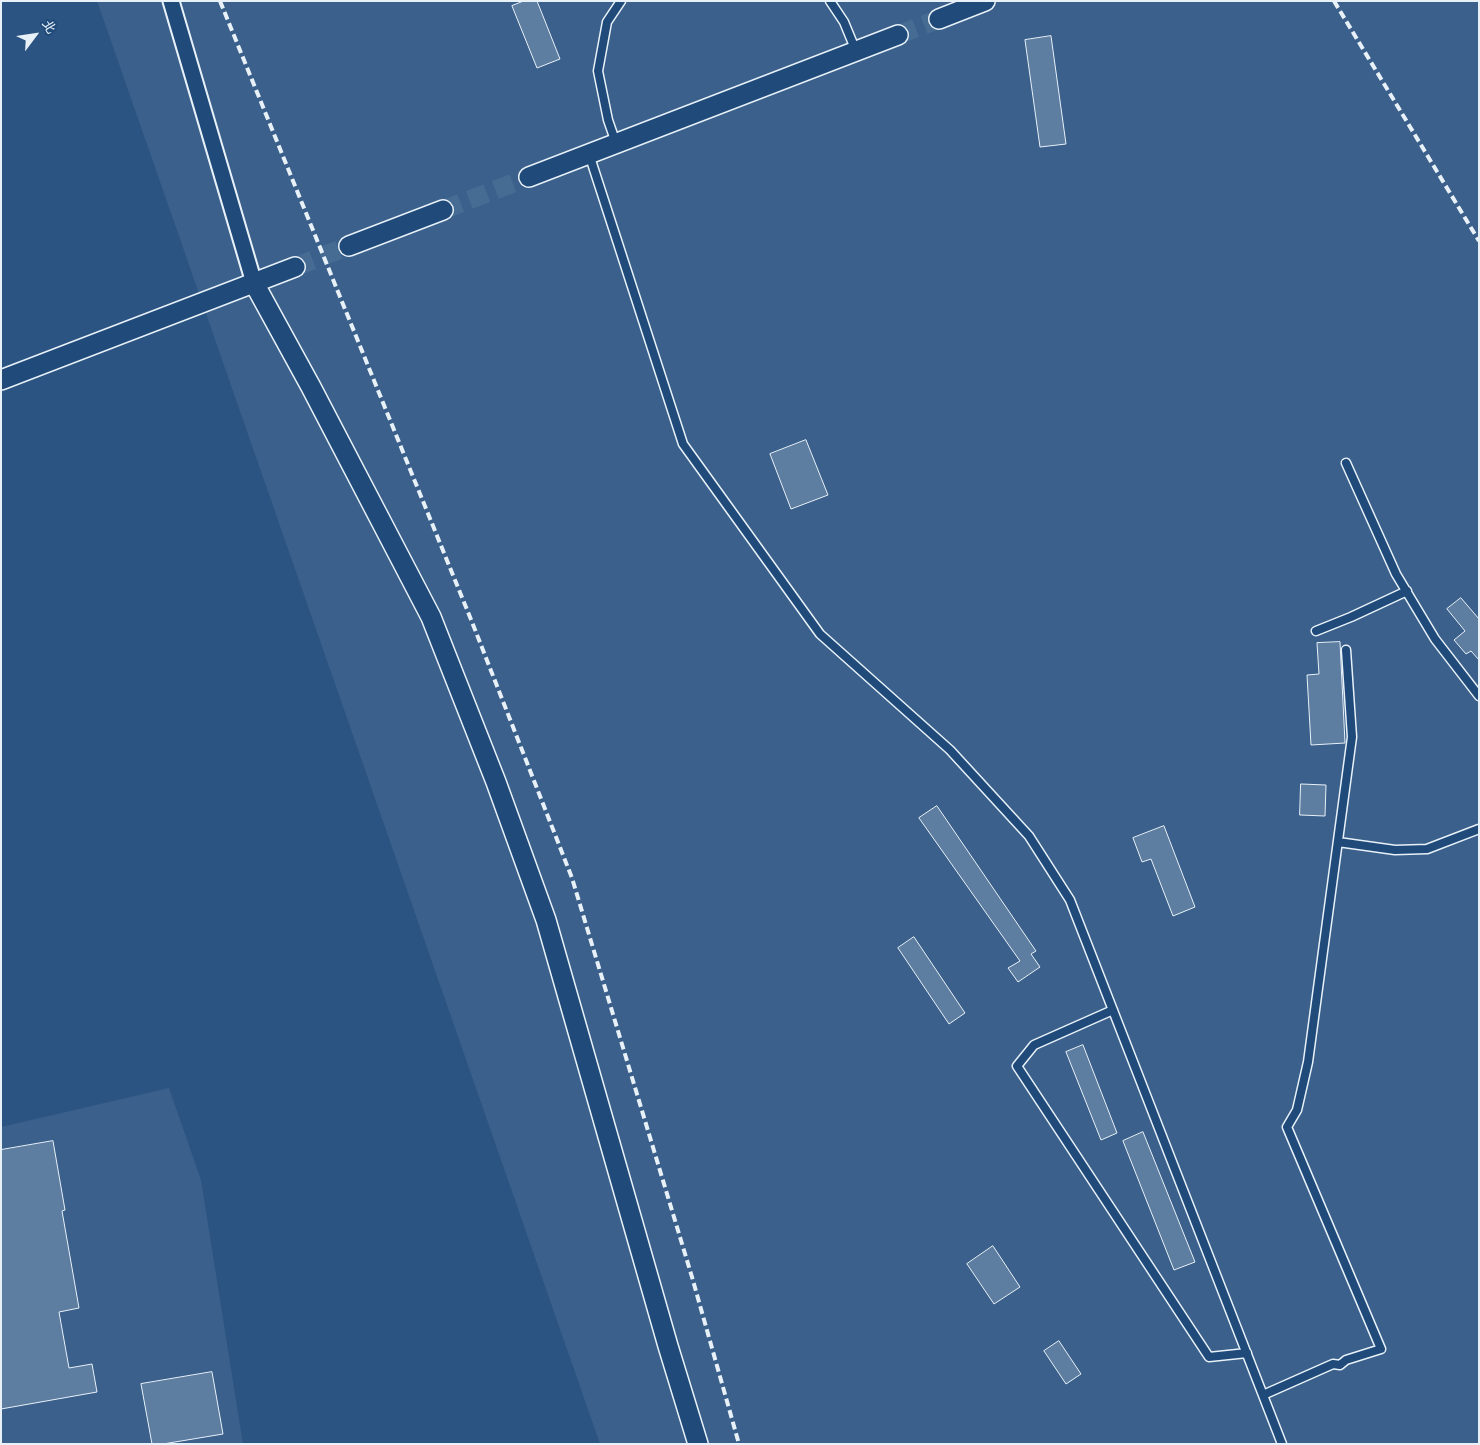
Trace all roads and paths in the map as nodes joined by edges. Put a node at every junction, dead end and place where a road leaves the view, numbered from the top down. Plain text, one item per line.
1 (171, 1) edge
2 (621, 1) edge
3 (830, 1) edge
4 (985, 1) edge
5 (939, 19) tunnel mouth
6 (898, 35) tunnel mouth
7 (856, 51) junction
8 (616, 143) junction
9 (589, 154) junction
10 (529, 177) tunnel mouth
11 (443, 210) tunnel mouth
12 (349, 246) tunnel mouth
13 (295, 267) tunnel mouth
14 (254, 283) junction
15 (1, 380) edge
16 (1346, 463) dead end
17 (1407, 591) junction
18 (1316, 631) dead end
19 (1346, 650) dead end
20 (1479, 696) edge
21 (1479, 828) edge
22 (1338, 842) junction
23 (1112, 1010) junction
24 (1247, 1353) junction
25 (1263, 1395) junction
26 (698, 1444) edge
27 (1282, 1444) edge

1 - 14 street
2 - 8 lane
3 - 7 lane
4 - 5 street
6 - 7 street
7 - 8 street
8 - 9 street
9 - 10 street
9 - 23 lane
11 - 12 street
13 - 14 street
14 - 15 street
14 - 26 street
16 - 17 lane
17 - 18 lane
17 - 20 lane
19 - 22 lane
21 - 22 lane
22 - 25 lane
23 - 24 lane
23 - 24 lane
24 - 25 lane
25 - 27 lane

